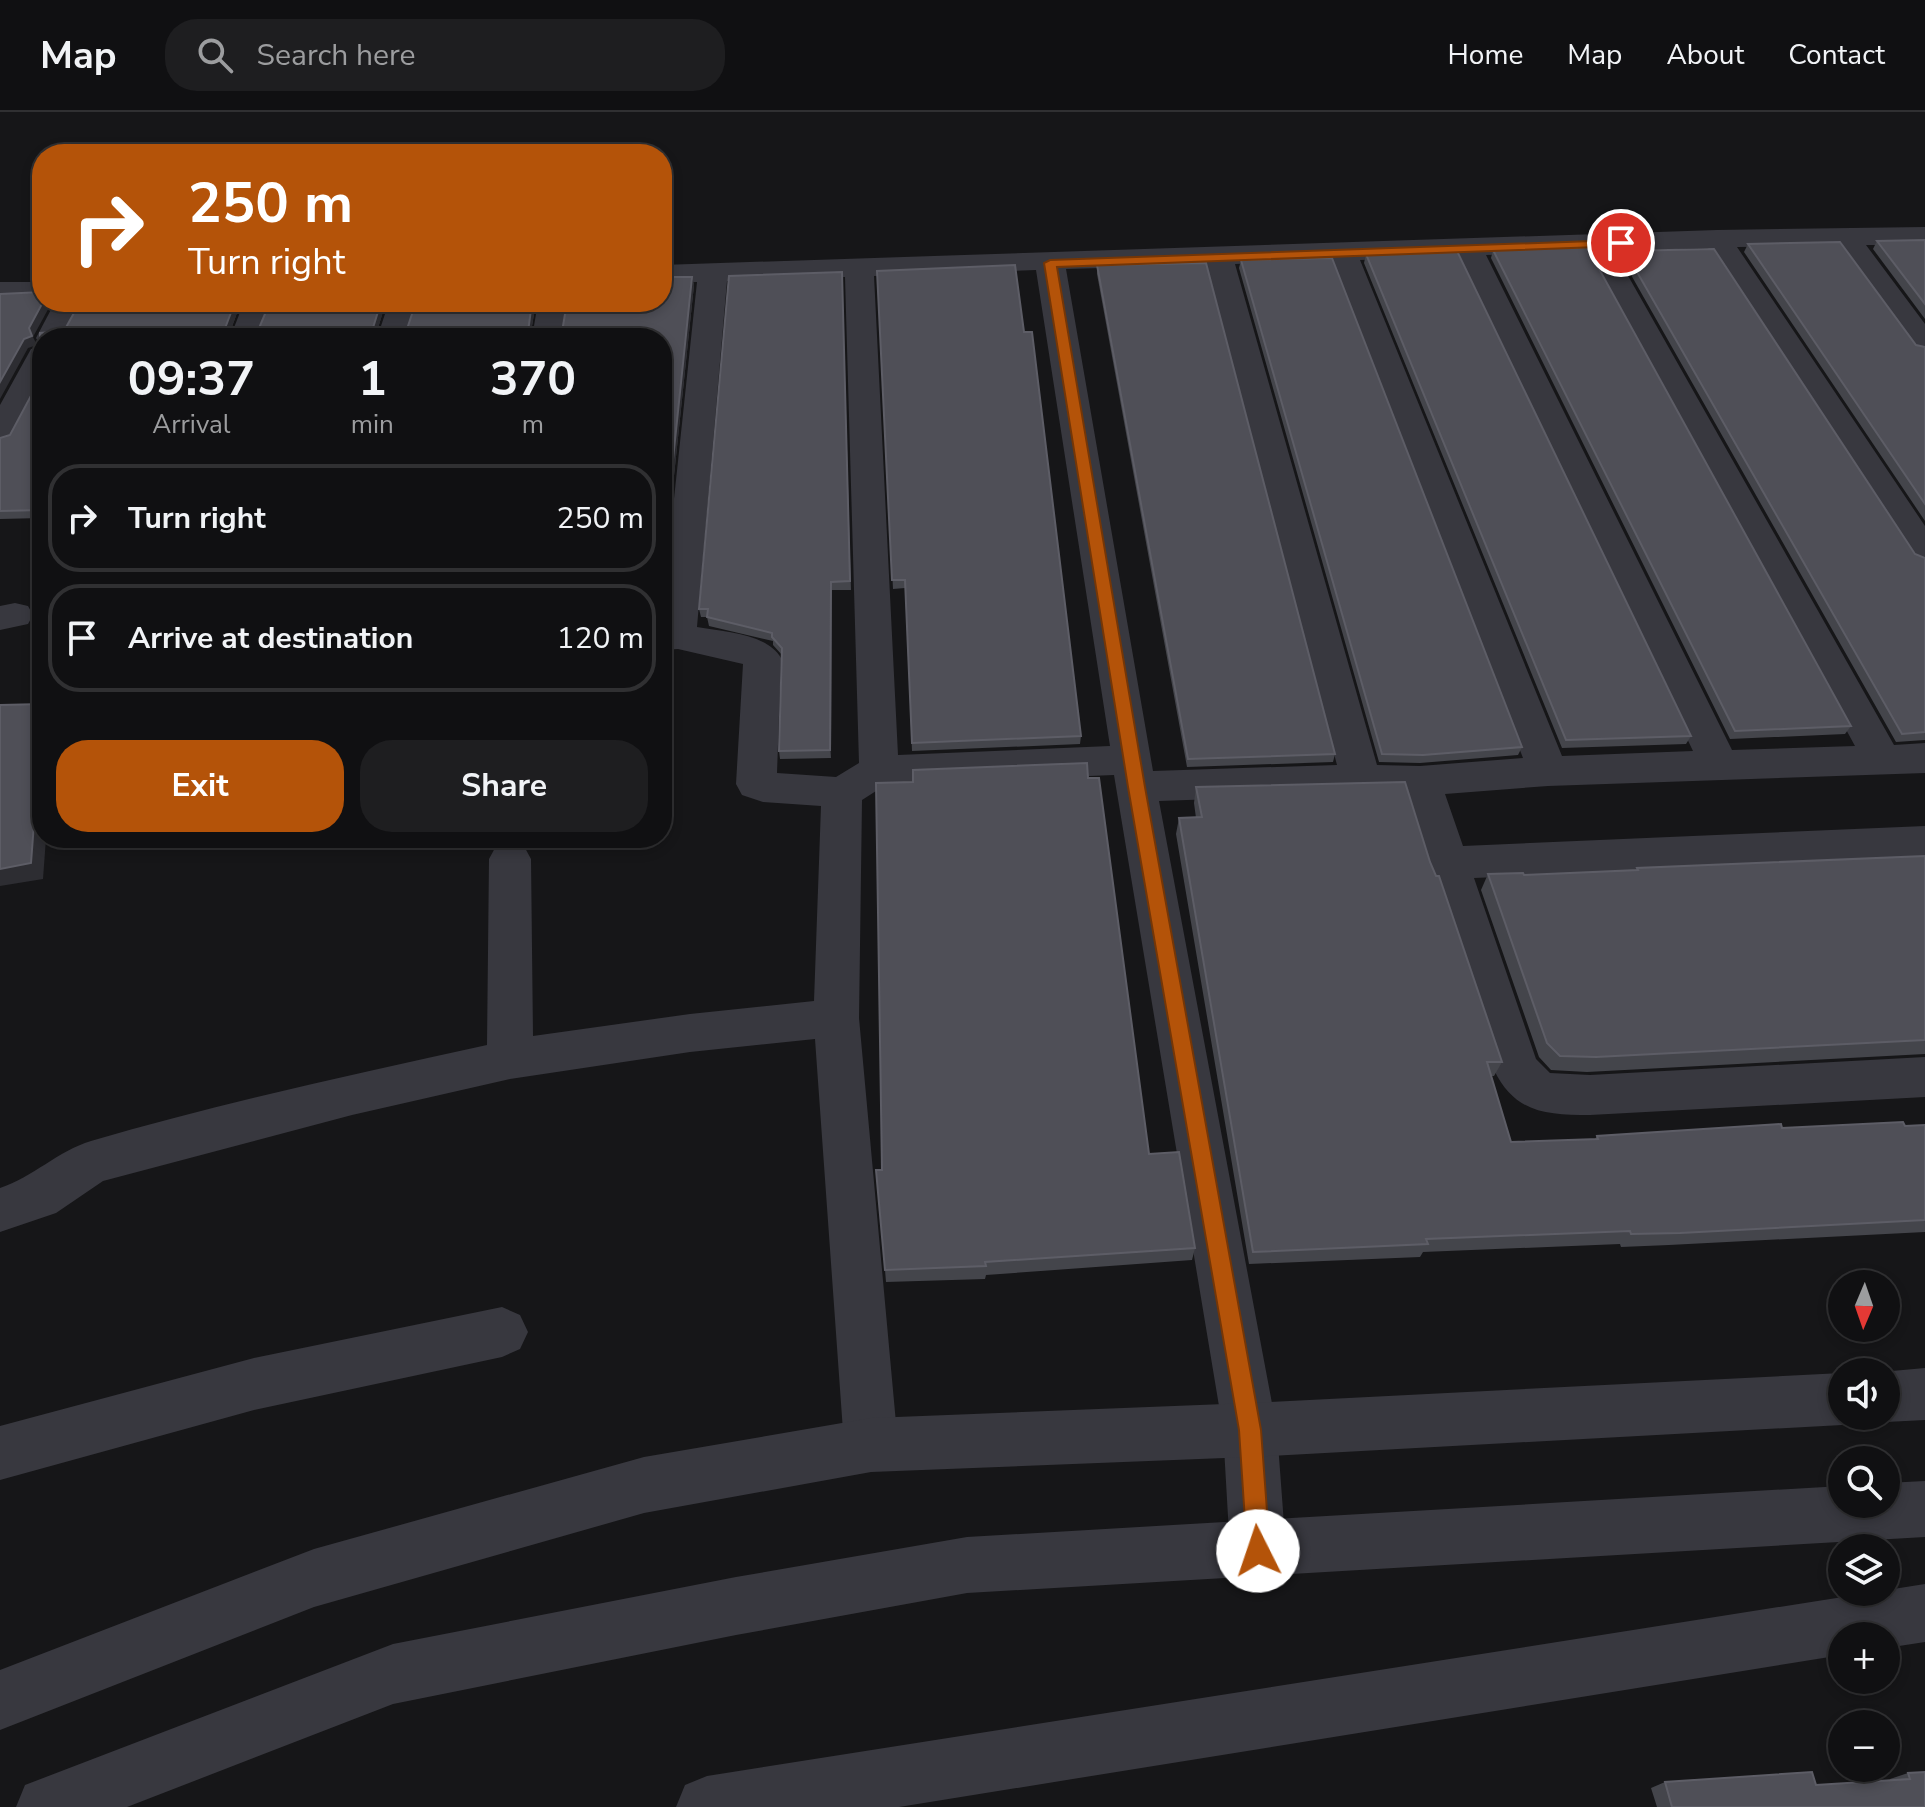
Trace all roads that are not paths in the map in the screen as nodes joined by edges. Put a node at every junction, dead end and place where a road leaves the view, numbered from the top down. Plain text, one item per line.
1 (1925, 236) edge
2 (1845, 237) junction
3 (1717, 239) junction
4 (1596, 244) junction
5 (1468, 248) junction
6 (1342, 252) junction
7 (1219, 258) junction
8 (1050, 263) junction
9 (859, 268) junction
10 (713, 273) junction
11 (672, 274) edge
12 (0, 291) edge
13 (32, 291) edge
14 (1925, 345) edge
15 (32, 375) edge
16 (0, 435) edge
17 (1925, 553) edge
18 (672, 620) edge
19 (672, 637) edge
20 (1925, 758) edge
21 (1882, 759) junction
22 (1719, 765) junction
23 (879, 770) junction
24 (1548, 771) junction
25 (1134, 773) junction
26 (1361, 779) junction
27 (1420, 781) junction
28 (842, 793) junction
29 (1925, 842) edge
30 (510, 859) dead end
31 (1450, 863) junction
32 (836, 1018) junction
33 (510, 1059) junction
34 (1925, 1077) edge
35 (0, 1210) edge
36 (502, 1332) dead end
37 (1925, 1394) edge
38 (1900, 1395) edge
39 (1828, 1400) edge
40 (1250, 1430) junction
41 (871, 1445) junction
42 (0, 1453) edge
43 (1925, 1509) edge
44 (1258, 1551) junction
45 (1925, 1613) edge
46 (0, 1700) edge
47 (47, 1807) edge
48 (707, 1807) edge

1 - 2 street
2 - 3 street
2 - 14 street
3 - 4 street
3 - 17 street
4 - 5 street
4 - 21 street
5 - 6 street
5 - 22 street
6 - 7 street
6 - 24 street
7 - 8 street
7 - 26 street
8 - 9 street
8 - 25 street
9 - 10 street
9 - 23 street
10 - 11 street
10 - 18 street
12 - 13 street
15 - 16 street
19 - 28 street
20 - 21 street
21 - 22 street
22 - 24 street
23 - 25 street
23 - 28 street
24 - 27 street
25 - 26 street
25 - 40 street
26 - 27 street
27 - 31 street
28 - 32 street
29 - 31 street
30 - 33 street
31 - 34 street
32 - 33 street
32 - 41 street
33 - 35 street
36 - 42 street
37 - 38 street
39 - 40 street
40 - 41 street
40 - 44 street
41 - 46 street
43 - 44 street
44 - 47 street
45 - 48 street

